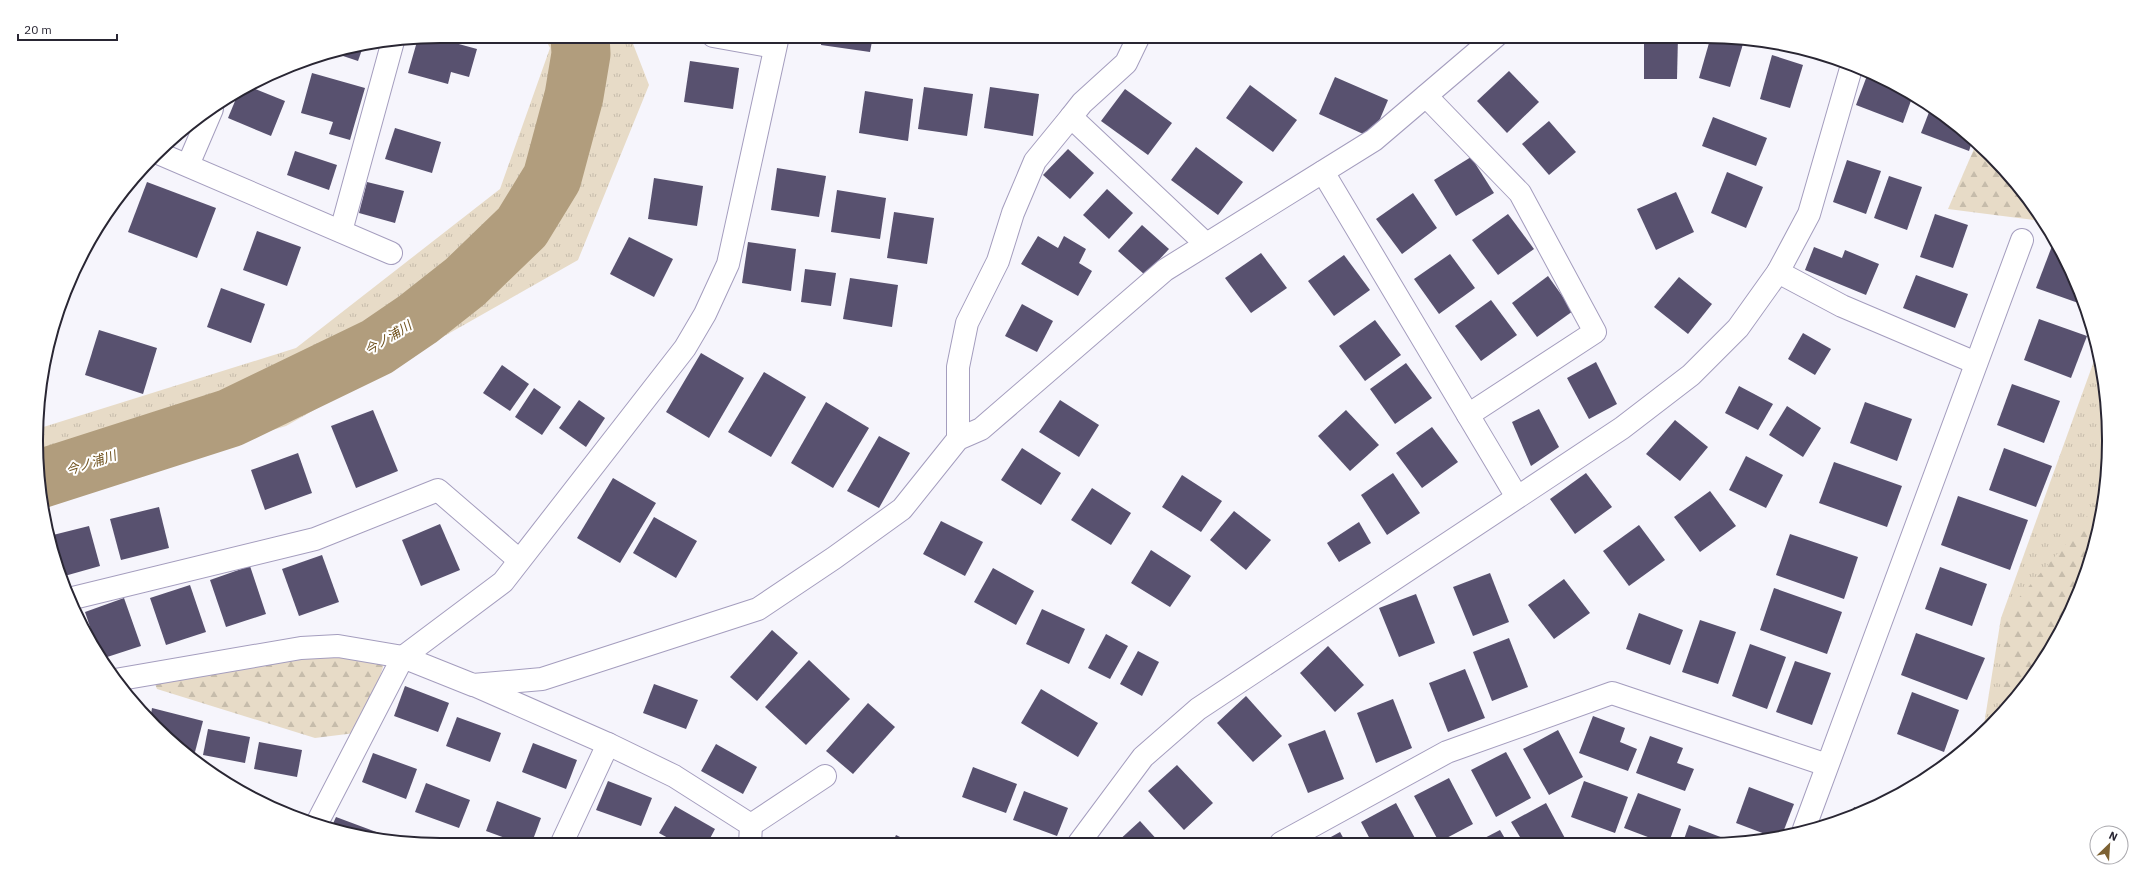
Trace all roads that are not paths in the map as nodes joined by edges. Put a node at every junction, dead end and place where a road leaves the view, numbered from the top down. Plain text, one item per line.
1 (777, 43) edge
2 (1136, 43) edge
3 (1488, 43) edge
4 (392, 46) edge
5 (1850, 71) edge
6 (1426, 96) junction
7 (1070, 117) junction
8 (208, 119) edge
9 (164, 155) edge
10 (188, 165) junction
11 (1323, 172) junction
12 (341, 231) junction
13 (2022, 240) dead end
14 (1206, 244) junction
15 (391, 252) dead end
16 (1778, 272) junction
17 (1976, 363) junction
18 (1468, 415) junction
19 (958, 439) junction
20 (1517, 497) junction
21 (519, 560) junction
22 (75, 597) edge
23 (403, 658) junction
24 (123, 679) edge
25 (473, 685) junction
26 (608, 744) junction
27 (1827, 765) junction
28 (825, 776) dead end
29 (319, 819) edge
30 (1806, 824) edge
31 (750, 835) edge
32 (564, 838) edge
33 (1082, 838) edge
34 (1291, 838) edge

1 - 21 street
2 - 7 street
3 - 6 street
4 - 12 street
5 - 16 street
6 - 11 street
6 - 18 street
7 - 14 street
7 - 19 street
8 - 10 street
9 - 10 street
10 - 12 street
11 - 14 street
11 - 18 street
12 - 15 street
13 - 17 street
14 - 19 street
16 - 17 street
16 - 20 street
17 - 27 street
18 - 20 street
19 - 25 street
20 - 33 street
21 - 22 street
21 - 23 street
23 - 24 street
23 - 25 street
23 - 29 street
25 - 26 street
26 - 31 street
26 - 32 street
27 - 30 street
27 - 34 street
28 - 31 street

